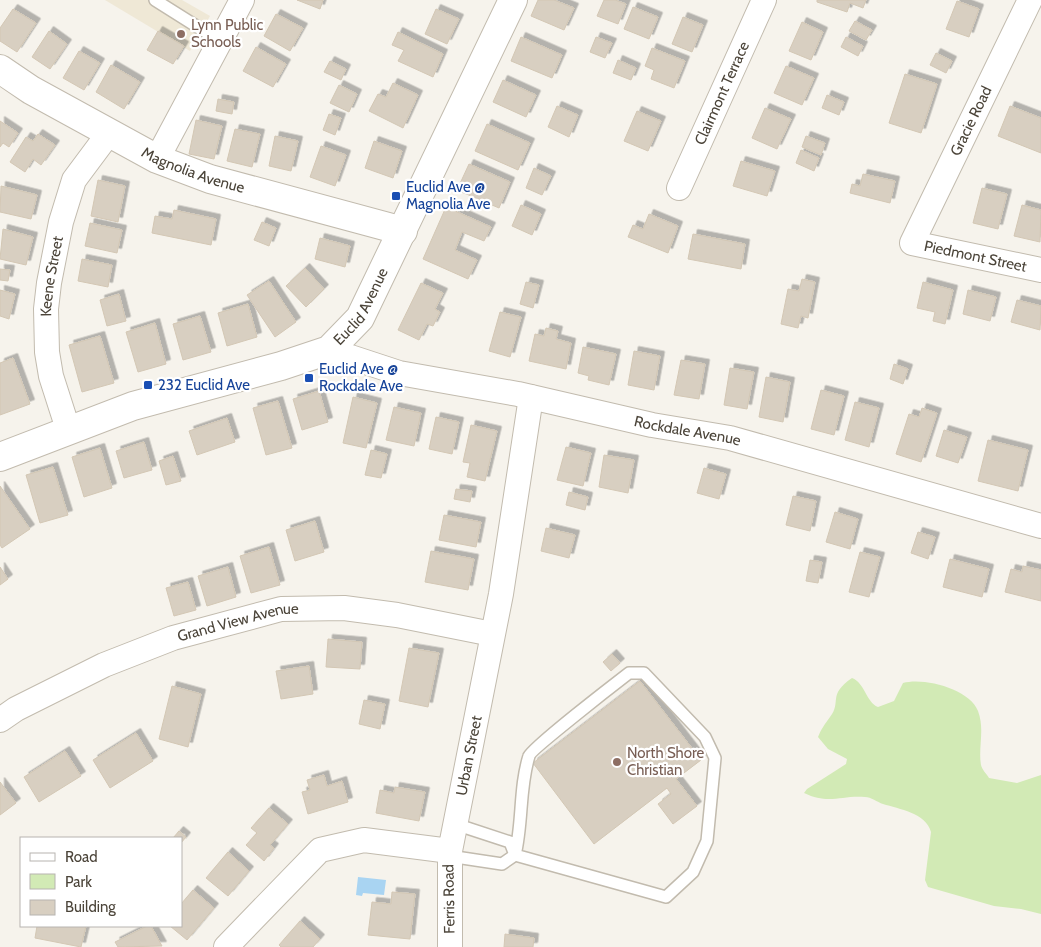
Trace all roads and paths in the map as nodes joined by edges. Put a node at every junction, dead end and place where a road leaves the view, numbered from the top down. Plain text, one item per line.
1 (155, 0) edge
2 (242, 0) edge
3 (512, 0) edge
4 (764, 0) edge
5 (1030, 0) edge
6 (220, 41) junction
7 (0, 69) edge
8 (109, 134) junction
9 (157, 159) junction
10 (679, 188) dead end
11 (403, 231) junction
12 (912, 242) joint
13 (1041, 270) edge
14 (329, 350) junction
15 (531, 397) junction
16 (68, 429) junction
17 (0, 456) edge
18 (1041, 526) edge
19 (492, 634) junction
20 (0, 720) edge
21 (455, 824) junction
22 (449, 854) junction
23 (515, 855) junction
24 (226, 947) edge
25 (450, 947) edge

1 - 6 lane
2 - 6 street
3 - 11 street, Euclid Avenue
4 - 10 street, Clairmont Terrace
5 - 12 street, Gracie Road
6 - 9 street
7 - 8 street, Magnolia Avenue
8 - 9 street, Magnolia Avenue
8 - 16 street, Keene Street
9 - 11 street, Magnolia Avenue
11 - 14 street, Euclid Avenue
12 - 13 street, Piedmont Street
14 - 15 street, Rockdale Avenue
14 - 16 street, Euclid Avenue
15 - 18 street, Rockdale Avenue
15 - 19 street, Urban Street
16 - 17 street, Euclid Avenue
19 - 20 street, Grand View Avenue
19 - 21 street, Urban Street
21 - 22 street, Urban Street
21 - 23 lane
22 - 23 lane
22 - 24 street
22 - 25 street, Ferris Road
23 - 23 lane

